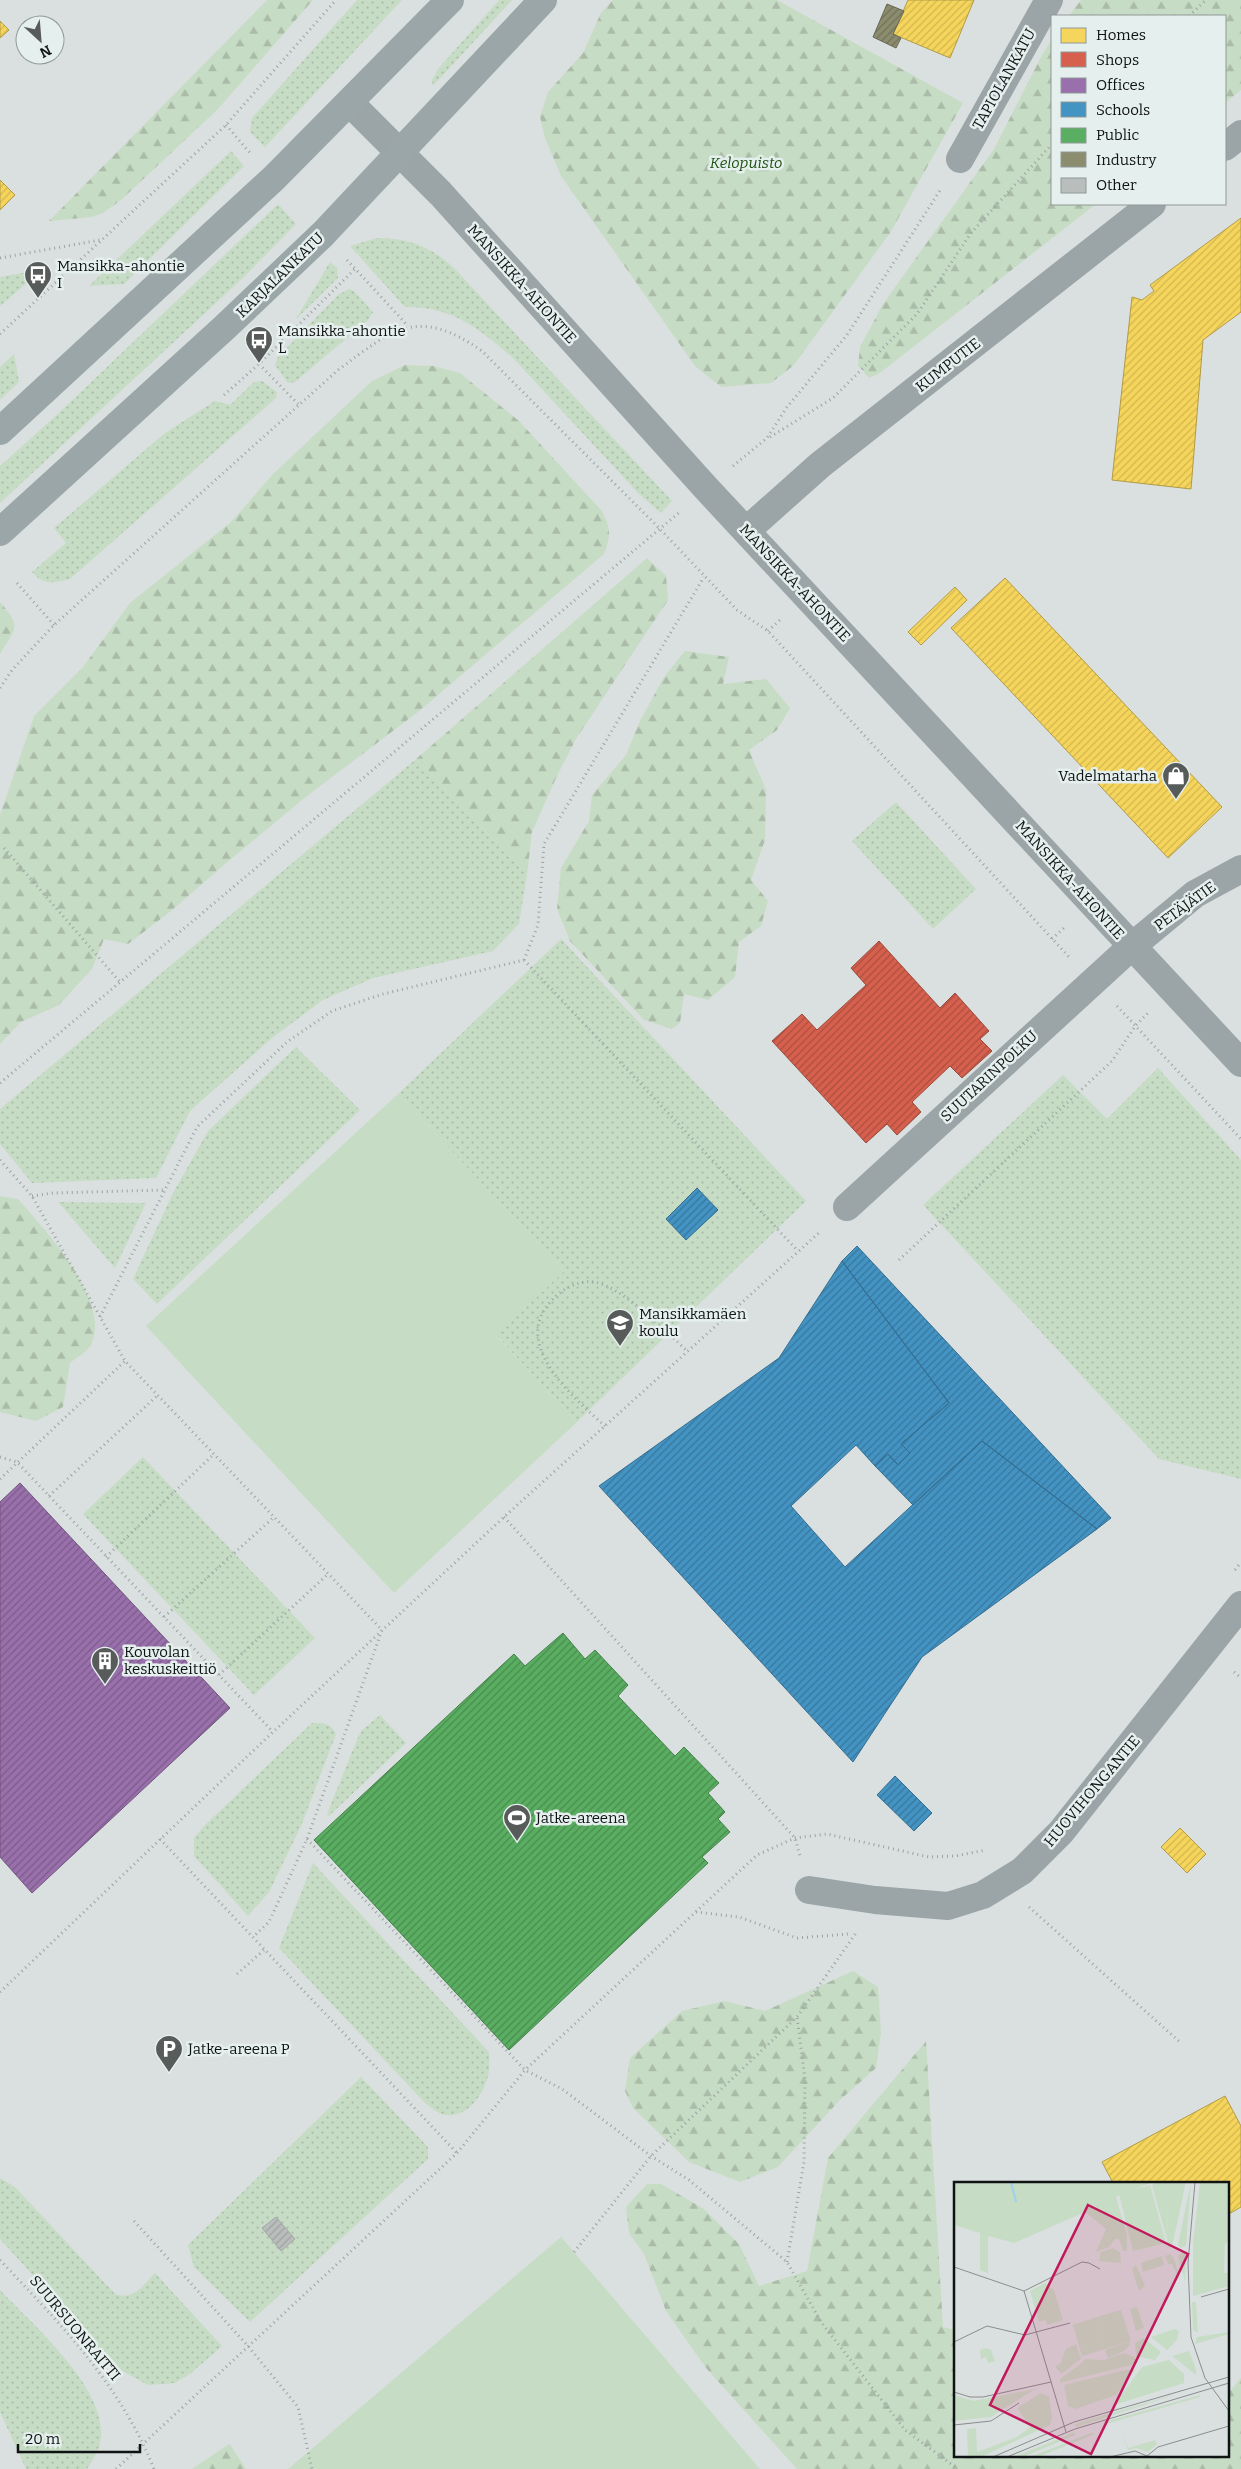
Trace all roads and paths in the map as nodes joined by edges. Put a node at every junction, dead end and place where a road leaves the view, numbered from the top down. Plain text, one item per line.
1 (336, 0) edge
2 (450, 0) edge
3 (543, 0) edge
4 (1049, 0) edge
5 (1206, 0) edge
6 (1190, 15) edge
7 (350, 103) junction
8 (226, 125) junction
9 (1241, 134) edge
10 (1051, 145) edge
11 (1226, 146) edge
12 (400, 153) junction
13 (254, 157) dead end
14 (960, 159) joint
15 (1151, 205) edge
16 (100, 240) junction
17 (0, 258) edge
18 (345, 258) dead end
19 (356, 269) junction
20 (408, 326) junction
21 (0, 334) edge
22 (259, 364) junction
23 (224, 395) dead end
24 (298, 404) junction
25 (0, 431) edge
26 (767, 438) junction
27 (734, 465) dead end
28 (684, 508) dead end
29 (660, 529) junction
30 (747, 530) junction
31 (0, 532) edge
32 (704, 577) junction
33 (17, 583) dead end
34 (786, 614) dead end
35 (54, 624) junction
36 (768, 631) junction
37 (0, 688) edge
38 (4, 848) dead end
39 (1241, 869) edge
40 (1131, 947) junction
41 (524, 960) junction
42 (1071, 960) dead end
43 (120, 982) junction
44 (1115, 1004) dead end
45 (1153, 1008) dead end
46 (1136, 1024) junction
47 (1241, 1063) edge
48 (0, 1083) edge
49 (1241, 1139) edge
50 (0, 1160) edge
51 (163, 1190) junction
52 (32, 1196) junction
53 (847, 1206) joint
54 (798, 1251) junction
55 (899, 1260) dead end
56 (100, 1317) junction
57 (688, 1352) junction
58 (125, 1361) junction
59 (158, 1395) junction
60 (605, 1426) junction
61 (214, 1454) junction
62 (0, 1457) edge
63 (17, 1462) junction
64 (0, 1479) edge
65 (49, 1496) junction
66 (274, 1517) junction
67 (504, 1517) junction
68 (106, 1557) junction
69 (1241, 1562) edge
70 (328, 1574) junction
71 (1231, 1575) dead end
72 (1241, 1605) edge
73 (164, 1617) junction
74 (382, 1630) junction
75 (219, 1675) junction
76 (273, 1732) junction
77 (795, 1838) junction
78 (308, 1839) junction
79 (160, 1840) junction
80 (995, 1846) dead end
81 (809, 1890) joint
82 (875, 1900) junction
83 (1028, 1906) dead end
84 (696, 1912) junction
85 (855, 1934) junction
86 (865, 1934) dead end
87 (253, 1937) junction
88 (265, 1949) junction
89 (237, 1974) dead end
90 (0, 1992) edge
91 (796, 2017) junction
92 (1181, 2044) dead end
93 (526, 2070) junction
94 (457, 2153) junction
95 (652, 2156) junction
96 (134, 2221) dead end
97 (574, 2252) dead end
98 (0, 2260) edge
99 (787, 2262) junction
100 (248, 2346) junction
101 (144, 2443) junction
102 (116, 2469) edge
103 (154, 2469) edge
104 (312, 2469) edge
105 (958, 2469) edge

1 - 8 path
2 - 7 main road
3 - 12 main road, KARJALANKATU
4 - 14 street, TAPIOLANKATU
5 - 6 path
7 - 12 street, MANSIKKA-AHONTIE
7 - 25 main road
8 - 13 path
8 - 16 path
9 - 11 street
10 - 26 path
12 - 30 street, MANSIKKA-AHONTIE
12 - 31 main road, KARJALANKATU
14 - 26 path
15 - 30 street, KUMPUTIE
16 - 17 path
16 - 21 path
18 - 19 path
19 - 20 path
19 - 22 path
20 - 24 path
20 - 29 path
22 - 23 path
22 - 24 path
24 - 35 path
26 - 27 path
28 - 29 path
29 - 32 path
29 - 43 path
30 - 40 street, MANSIKKA-AHONTIE
32 - 36 path
32 - 41 path
33 - 35 path
34 - 36 path
35 - 37 path
36 - 42 path
38 - 43 path
39 - 40 street, PETÄJÄTIE
40 - 47 street, MANSIKKA-AHONTIE
40 - 53 street, SUUTARINPOLKU
41 - 51 path
41 - 54 path
43 - 48 path
44 - 46 path
45 - 46 path
46 - 49 path
46 - 55 path
50 - 52 path
51 - 52 path
51 - 56 path
52 - 56 path
53 - 54 path
54 - 57 path
56 - 58 path
57 - 60 path
57 - 60 path
58 - 59 path
58 - 63 path
59 - 61 path
59 - 65 path
60 - 67 path
61 - 66 path
61 - 68 path
62 - 63 path
63 - 64 path
63 - 65 path
65 - 68 path
66 - 70 path
66 - 73 path
67 - 74 path
67 - 77 path
68 - 73 path
69 - 71 path
70 - 74 path
70 - 75 path
72 - 82 street, HUOVIHONGANTIE
73 - 75 path
74 - 76 path
74 - 78 path
75 - 76 path
76 - 79 path
77 - 80 path
77 - 81 path
77 - 84 path
78 - 87 path
78 - 93 path
79 - 87 path
79 - 90 path
81 - 82 street, HUOVIHONGANTIE
82 - 85 path
83 - 92 path
84 - 85 path
84 - 93 path
85 - 86 path
85 - 91 path
87 - 88 path
88 - 89 path
88 - 94 path
91 - 95 path
91 - 99 path
93 - 94 path
93 - 95 path
94 - 100 path
95 - 97 path
95 - 99 path
96 - 100 path
98 - 101 path, SUURSUONRAITTI
99 - 105 path
100 - 101 path
100 - 104 path
101 - 102 path
101 - 103 path, SUURSUONRAITTI

